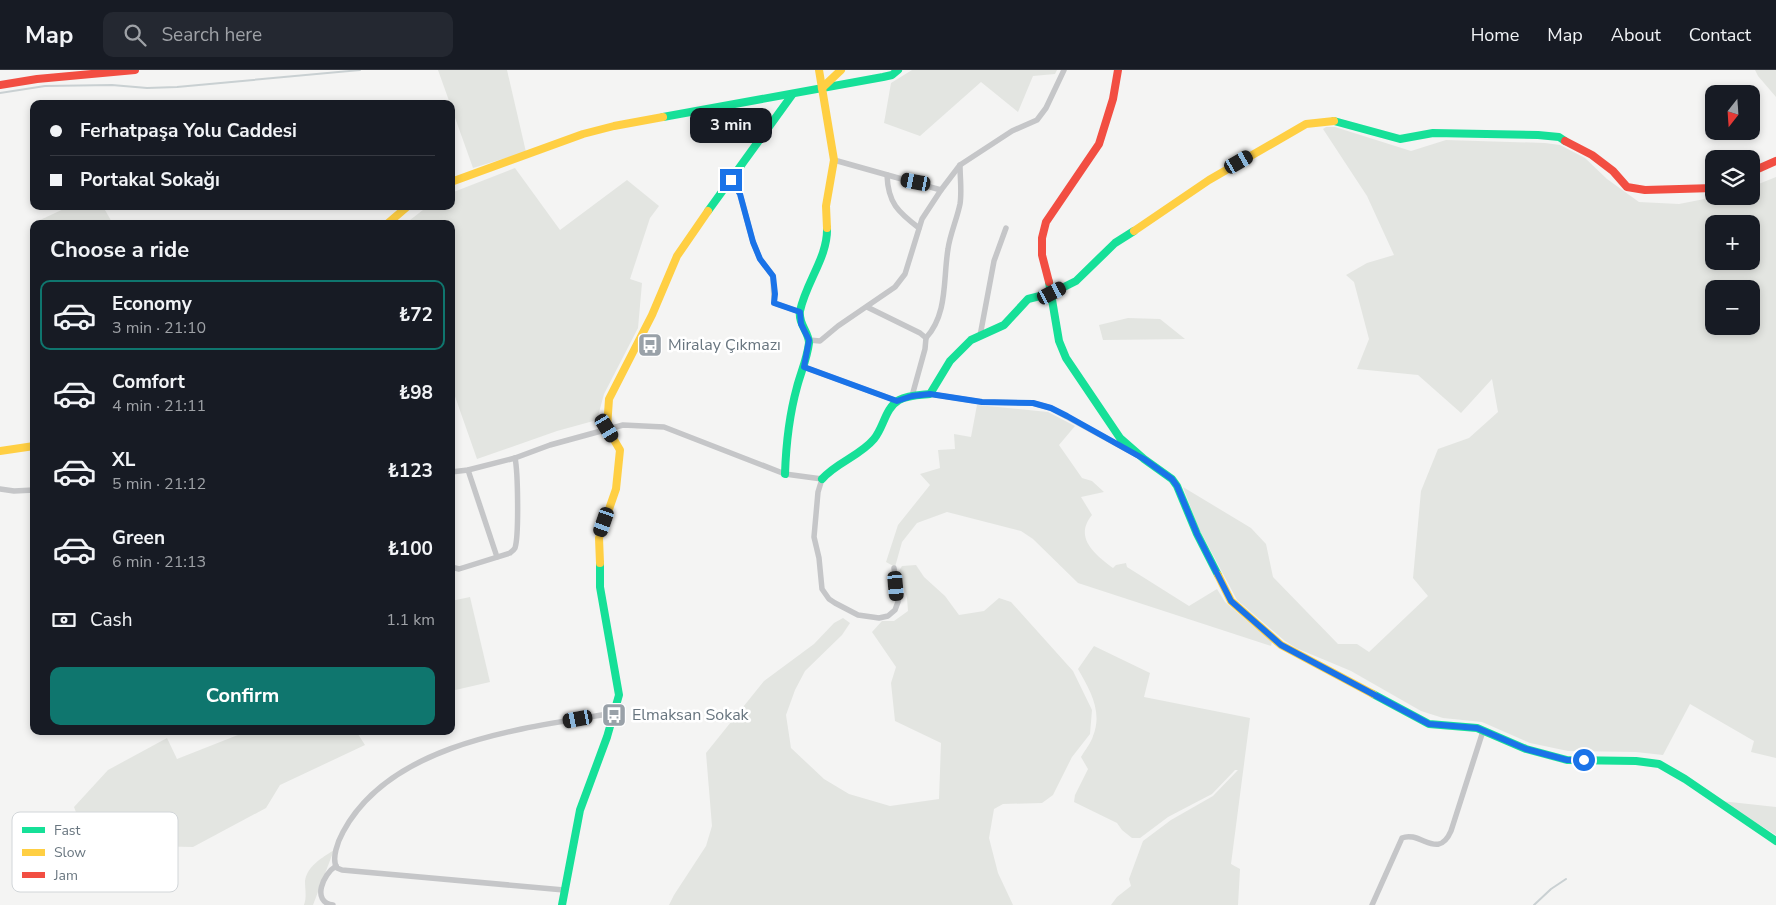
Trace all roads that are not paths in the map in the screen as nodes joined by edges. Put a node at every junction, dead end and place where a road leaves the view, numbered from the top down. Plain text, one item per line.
1 (135, 70) edge
2 (819, 70) edge
3 (841, 70) edge
4 (898, 70) edge
5 (1064, 70) edge
6 (1118, 70) edge
7 (883, 73) edge
8 (0, 85) edge
9 (822, 88) junction
10 (792, 95) junction
11 (834, 160) junction
12 (1776, 161) edge
13 (960, 165) junction
14 (1760, 168) edge
15 (887, 175) junction
16 (731, 180) junction
17 (455, 181) edge
18 (1705, 188) edge
19 (941, 190) junction
20 (403, 210) edge
21 (392, 220) edge
22 (919, 228) junction
23 (1006, 228) dead end
24 (1052, 293) junction
25 (867, 307) junction
26 (800, 312) junction
27 (980, 336) junction
28 (926, 338) junction
29 (809, 340) junction
30 (804, 367) junction
31 (930, 394) junction
32 (912, 396) junction
33 (897, 401) junction
34 (607, 428) junction
35 (30, 447) edge
36 (0, 451) edge
37 (515, 458) junction
38 (1144, 459) junction
39 (468, 470) junction
40 (455, 472) edge
41 (785, 474) junction
42 (822, 479) junction
43 (0, 489) edge
44 (30, 490) edge
45 (497, 557) junction
46 (455, 568) edge
47 (894, 568) dead end
48 (614, 713) junction
49 (1483, 730) junction
50 (1776, 841) edge
51 (336, 866) junction
52 (564, 890) junction
53 (333, 905) edge
54 (562, 905) edge
55 (1372, 905) edge

1 - 8 main road
2 - 9 main road
3 - 9 main road
4 - 7 main road
5 - 13 street
6 - 24 main road
7 - 9 main road
9 - 10 main road
9 - 11 main road
10 - 16 main road
10 - 17 main road
11 - 15 street
11 - 26 main road
12 - 14 main road
13 - 19 street
13 - 28 street
15 - 19 street
15 - 22 street
16 - 26 street
16 - 34 main road
18 - 24 main road
19 - 22 street
20 - 21 main road
22 - 25 street
23 - 27 street
24 - 27 main road
24 - 38 main road
25 - 28 street
25 - 29 street
26 - 29 main road
27 - 31 main road
28 - 32 street
29 - 30 main road
30 - 33 street
30 - 41 main road
31 - 32 main road
31 - 38 street
32 - 33 main road
33 - 42 main road
34 - 37 street
34 - 41 street
34 - 48 main road
35 - 36 main road
37 - 39 street
37 - 45 street
38 - 49 main road
39 - 40 street
39 - 45 street
41 - 42 street
42 - 47 street
43 - 44 street
45 - 46 street
48 - 51 street
48 - 52 main road
49 - 50 main road
49 - 55 street
51 - 52 street
51 - 53 street
52 - 54 main road

